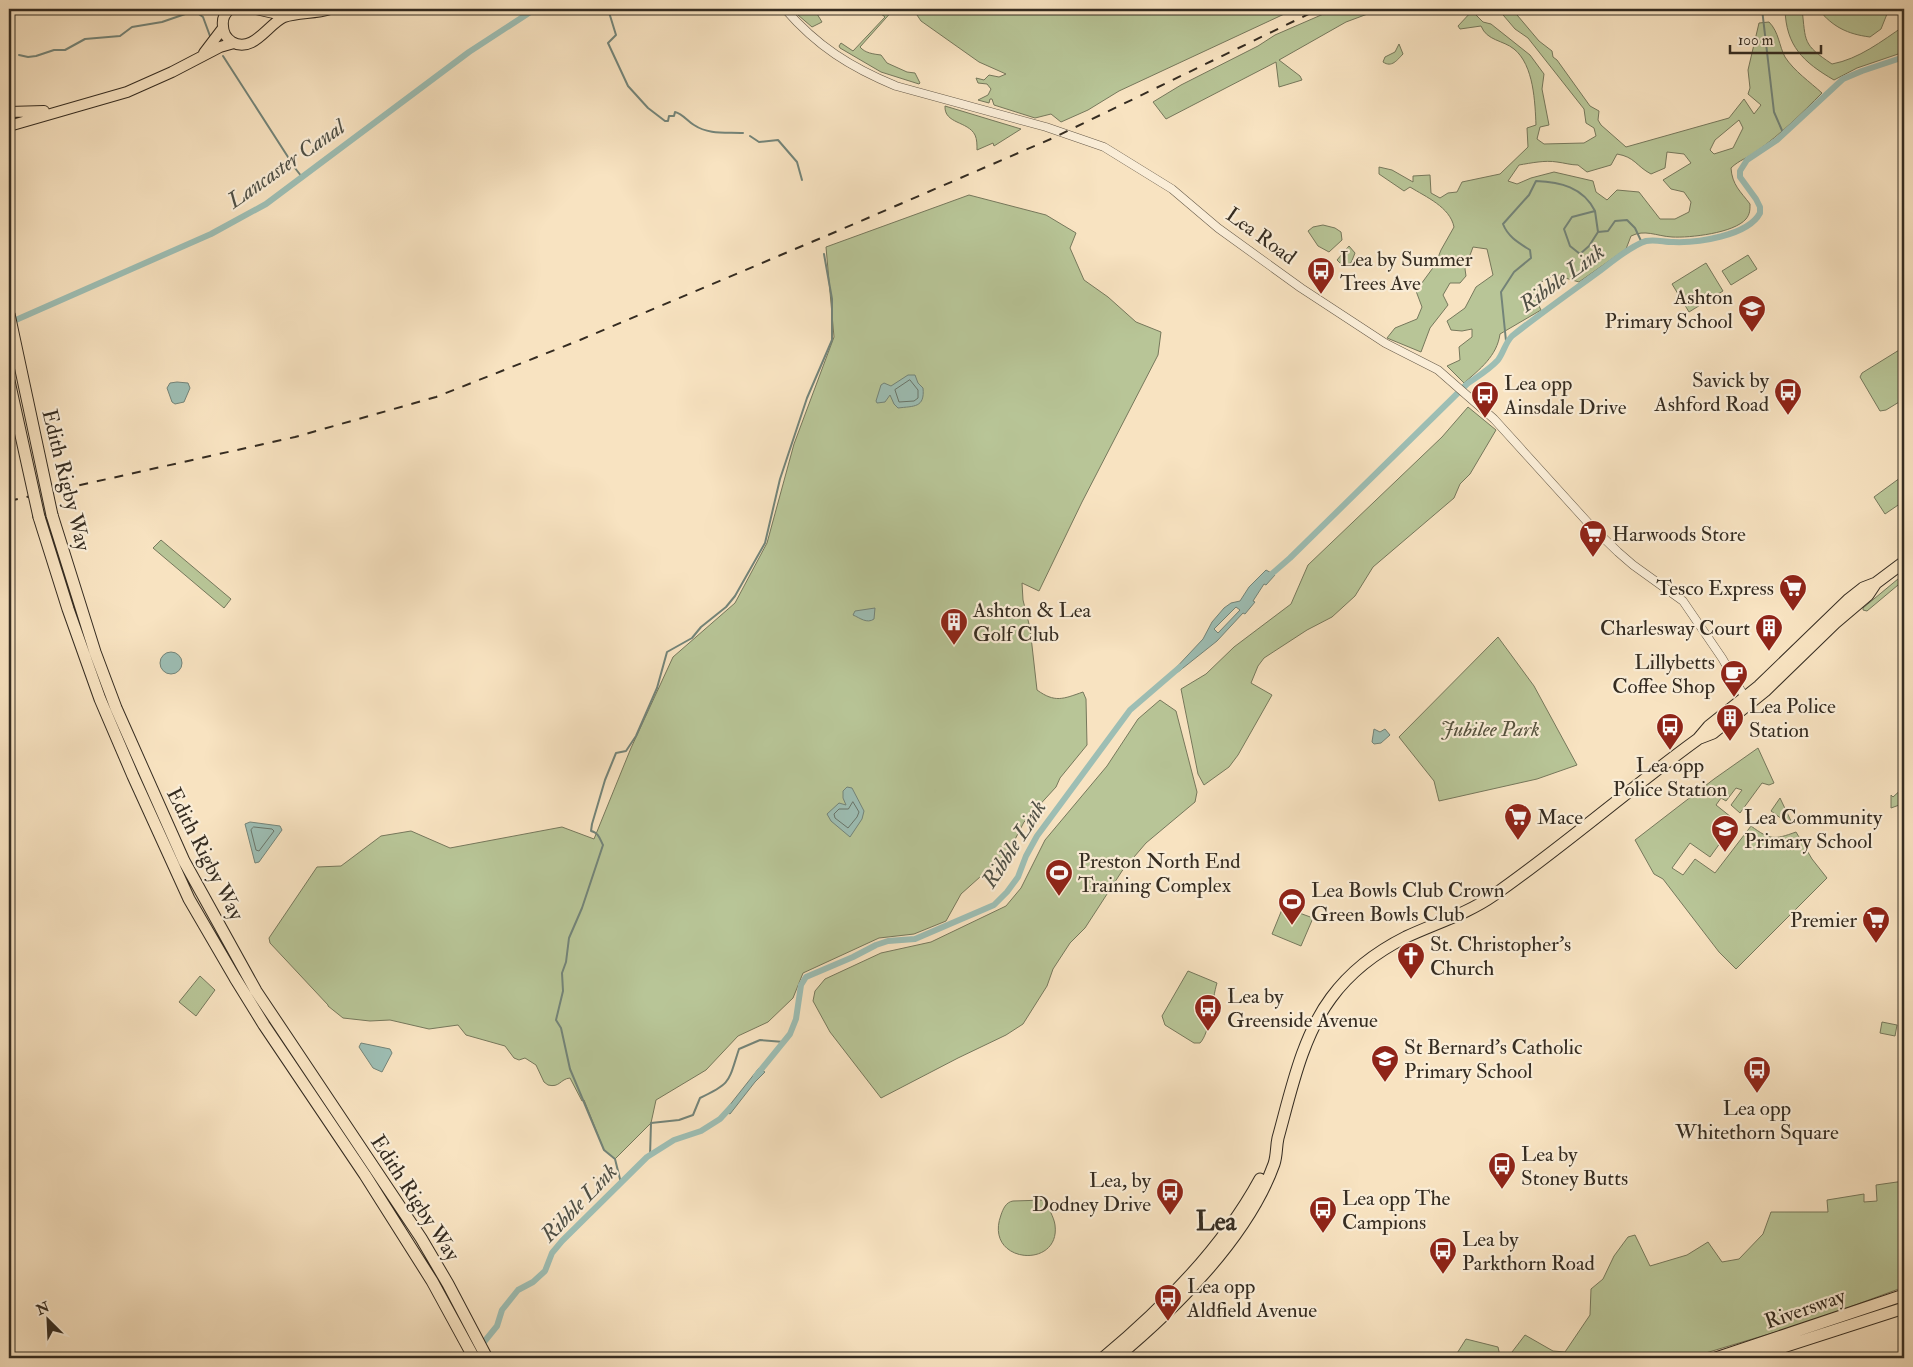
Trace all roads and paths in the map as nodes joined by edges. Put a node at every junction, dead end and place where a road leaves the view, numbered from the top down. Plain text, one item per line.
1 (230, 9) edge
2 (256, 9) edge
3 (330, 9) edge
4 (785, 9) edge
5 (287, 16) junction
6 (223, 28) junction
7 (261, 35) junction
8 (234, 42) junction
9 (202, 56) junction
10 (63, 110) junction
11 (9, 112) edge
12 (9, 126) edge
13 (9, 314) edge
14 (9, 381) edge
15 (1904, 562) edge
16 (1747, 701) junction
17 (1276, 1147) junction
18 (1904, 1295) edge
19 (1904, 1308) edge
20 (474, 1358) edge
21 (487, 1358) edge
22 (1103, 1358) edge
23 (1116, 1358) edge
24 (1716, 1358) edge
25 (1750, 1358) edge

1 - 6 main road
2 - 5 main road
2 - 7 main road
3 - 5 main road
4 - 16 street, Lea Road
5 - 7 main road
6 - 8 main road
6 - 9 main road
7 - 8 main road
8 - 9 main road
9 - 10 main road
10 - 11 main road
10 - 12 main road
13 - 21 highway, Edith Rigby Way, bridge
14 - 20 highway, Edith Rigby Way, bridge
15 - 16 highway
16 - 17 highway
17 - 22 highway
17 - 23 highway
18 - 24 highway, Riversway
19 - 25 highway, Riversway

